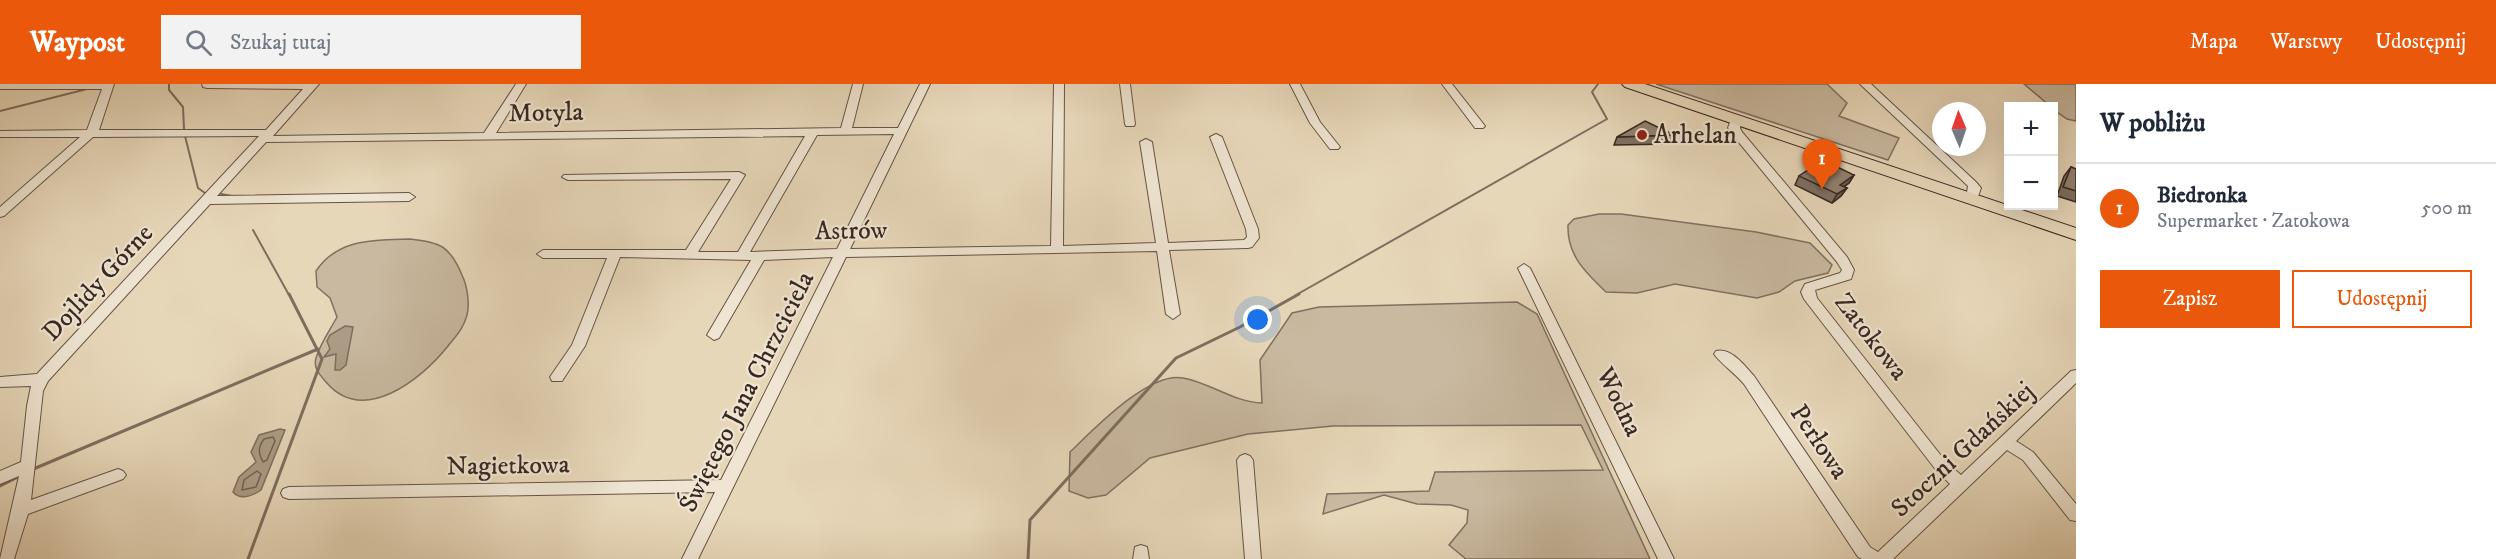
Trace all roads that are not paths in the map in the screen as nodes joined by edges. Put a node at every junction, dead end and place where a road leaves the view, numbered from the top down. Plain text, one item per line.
1 (521, 84) edge
2 (858, 84) edge
3 (925, 84) edge
4 (1059, 84) edge
5 (1125, 84) edge
6 (1295, 84) edge
7 (1447, 84) edge
8 (1630, 84) edge
9 (1865, 84) edge
10 (109, 85) edge
11 (207, 85) edge
12 (313, 85) edge
13 (0, 86) edge
14 (1736, 119) junction
15 (1130, 124) dead end
16 (1479, 126) dead end
17 (846, 131) junction
18 (901, 131) junction
19 (813, 132) junction
20 (91, 133) junction
21 (0, 134) edge
22 (267, 136) junction
23 (488, 136) junction
24 (1216, 137) dead end
25 (1146, 141) dead end
26 (1334, 147) dead end
27 (568, 177) dead end
28 (409, 197) dead end
29 (1972, 199) junction
30 (207, 200) junction
31 (0, 213) edge
32 (2076, 234) edge
33 (1161, 246) junction
34 (1057, 250) junction
35 (843, 253) junction
36 (543, 254) dead end
37 (615, 254) junction
38 (690, 254) junction
39 (760, 256) junction
40 (741, 257) junction
41 (1524, 268) dead end
42 (1173, 314) dead end
43 (714, 335) dead end
44 (1721, 354) dead end
45 (2076, 375) edge
46 (557, 377) dead end
47 (42, 378) junction
48 (3, 382) edge
49 (2006, 442) junction
50 (1245, 460) dead end
51 (28, 465) junction
52 (118, 475) dead end
53 (0, 478) edge
54 (1961, 484) junction
55 (727, 486) junction
56 (289, 493) dead end
57 (21, 510) junction
58 (2076, 515) edge
59 (6, 559) edge
60 (690, 559) edge
61 (1253, 559) edge
62 (1666, 559) edge
63 (1875, 559) edge
64 (1882, 559) edge

1 - 23 street
2 - 17 street
3 - 18 street, Świętego Jana Chrzciciela
4 - 34 street
5 - 15 street
6 - 26 street
7 - 16 street
8 - 14 highway
9 - 29 street
10 - 13 street
10 - 20 street
11 - 12 street
12 - 22 street, Dojlidy Górne
14 - 29 highway
14 - 54 street, Zatokowa
17 - 18 street, Motyla
17 - 19 street, Motyla
18 - 35 street, Świętego Jana Chrzciciela
19 - 23 street, Motyla
19 - 40 street
20 - 21 street, Motyla
20 - 22 street, Motyla
20 - 31 street
22 - 23 street, Motyla
22 - 30 street, Dojlidy Górne
24 - 33 street, Astrów
25 - 33 street
27 - 38 street
28 - 30 street
29 - 32 highway
30 - 47 street, Dojlidy Górne
33 - 34 street, Astrów
33 - 42 street
34 - 35 street, Astrów
35 - 39 street, Astrów
35 - 55 street, Świętego Jana Chrzciciela
36 - 37 street, Astrów
37 - 38 street, Astrów
37 - 46 street
38 - 40 street, Astrów
39 - 40 street, Astrów
39 - 43 street
41 - 62 street, Wodna
44 - 63 street, Perłowa
45 - 49 street, Stoczni Gdańskiej
47 - 48 street
47 - 51 street, Dojlidy Górne
49 - 54 street, Stoczni Gdańskiej
49 - 58 street
50 - 61 street
51 - 53 street
51 - 57 street, Dojlidy Górne
52 - 57 street
54 - 64 street, Stoczni Gdańskiej
55 - 56 street, Nagietkowa
55 - 60 street, Świętego Jana Chrzciciela
57 - 59 street, Dojlidy Górne

